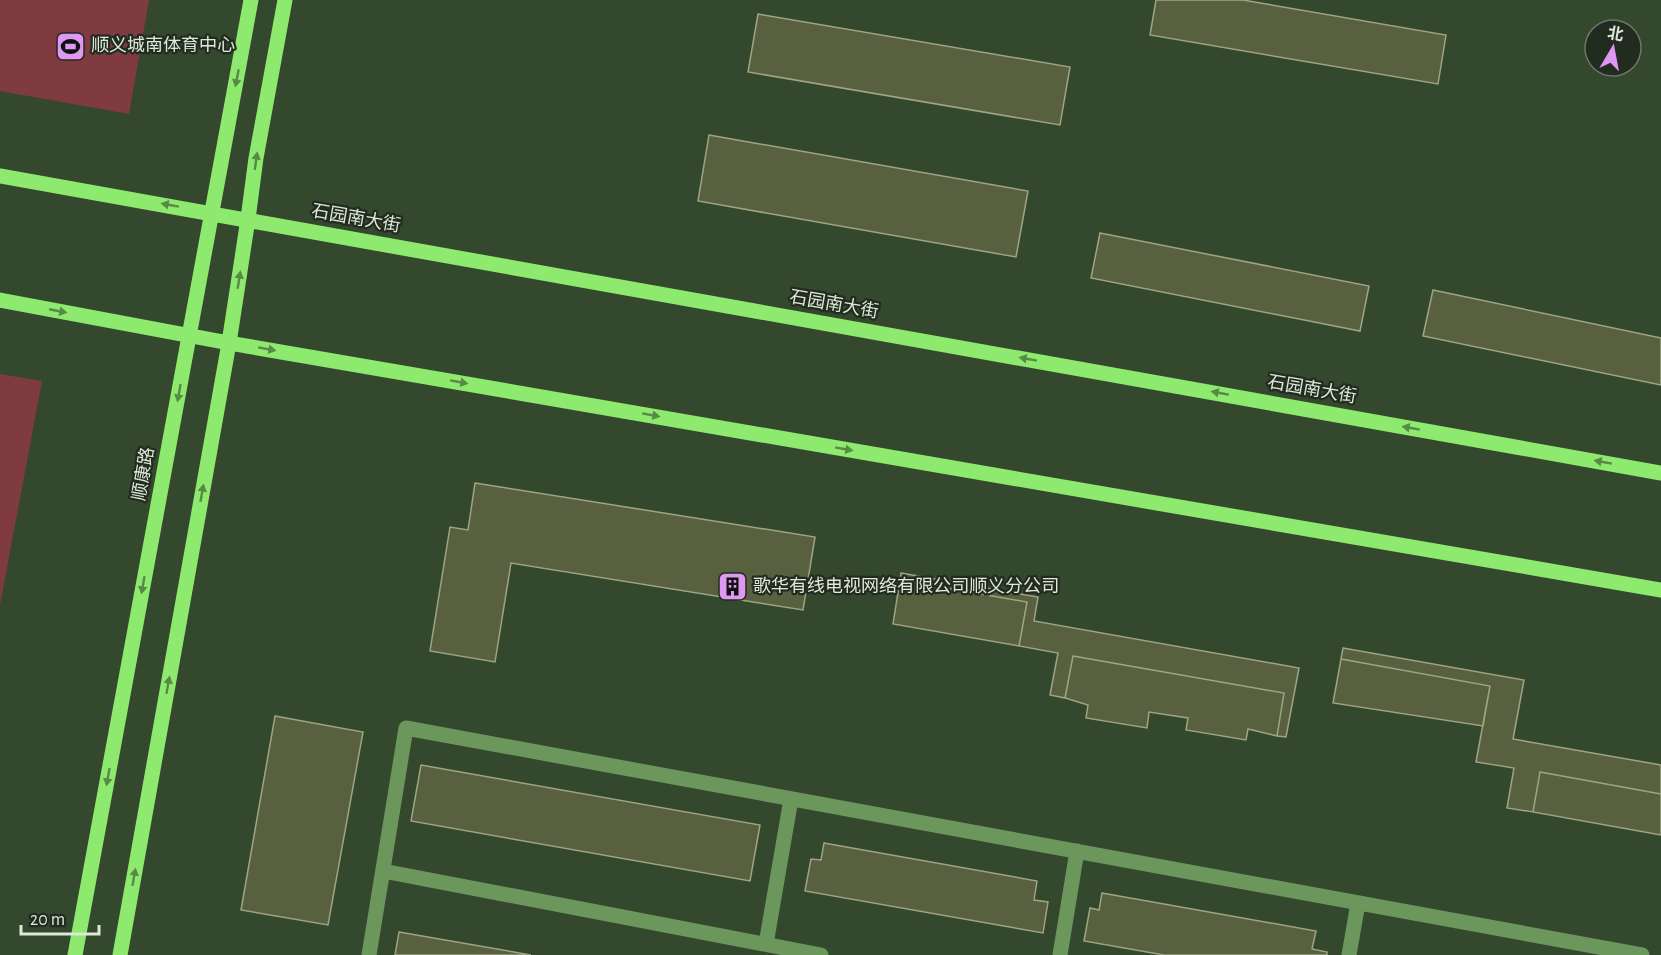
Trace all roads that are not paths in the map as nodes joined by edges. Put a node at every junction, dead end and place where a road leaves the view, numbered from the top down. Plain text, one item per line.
1 (251, 0) edge
2 (285, 0) edge
3 (0, 176) edge
4 (212, 213) junction
5 (249, 219) junction
6 (0, 300) edge
7 (189, 336) junction
8 (229, 343) junction
9 (1661, 472) edge
10 (1661, 590) edge
11 (791, 799) junction
12 (1077, 851) junction
13 (383, 871) junction
14 (1358, 903) junction
15 (765, 944) junction
16 (75, 955) edge
17 (120, 955) edge
18 (369, 955) edge
19 (821, 955) edge
20 (1060, 955) edge
21 (1349, 955) edge
22 (1642, 955) edge

1 -> 4 main road, 顺康路
5 -> 2 main road
4 -> 3 main road, 石园南大街
4 - 5 main road, 石园南大街
4 - 7 main road, 顺康路
8 -> 5 main road
9 -> 5 main road, 石园南大街
6 -> 7 main road
7 - 8 main road
7 -> 16 main road, 顺康路
8 -> 10 main road
17 -> 8 main road
11 - 12 lane
11 - 13 lane
11 - 15 lane
12 - 14 lane
12 - 20 lane
13 - 15 lane
13 - 18 lane
14 - 21 lane
14 - 22 lane
15 - 19 lane

